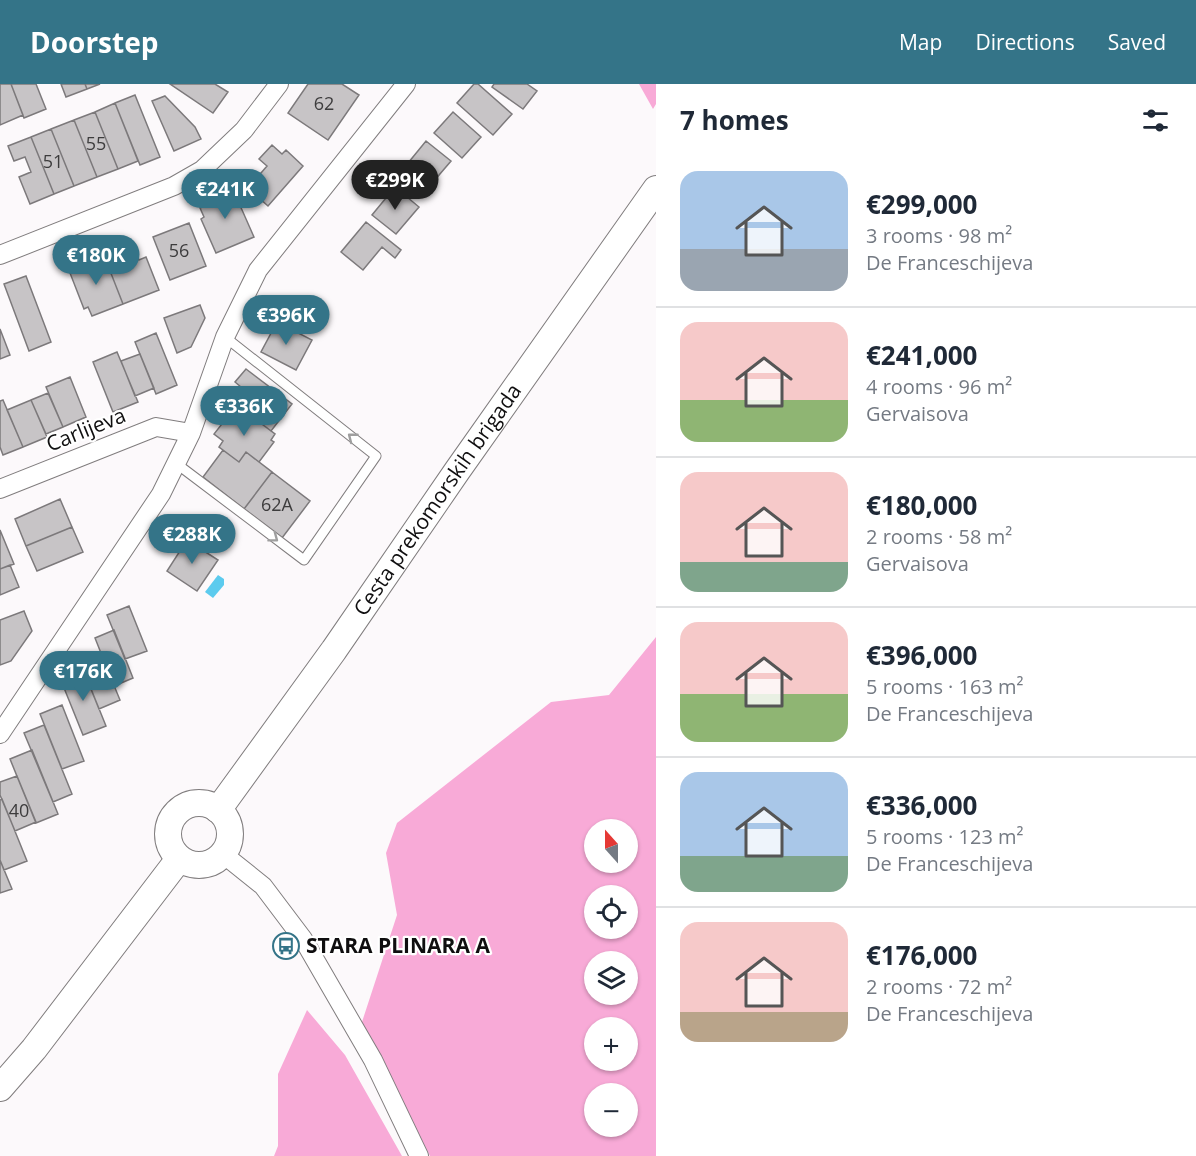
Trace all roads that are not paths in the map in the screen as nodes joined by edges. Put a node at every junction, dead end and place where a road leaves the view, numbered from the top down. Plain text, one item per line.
1 (279, 84) edge
2 (406, 84) edge
3 (656, 189) edge
4 (0, 255) edge
5 (225, 337) junction
6 (191, 433) junction
7 (177, 465) junction
8 (0, 489) edge
9 (0, 734) edge
10 (218, 810) junction
11 (223, 854) junction
12 (179, 859) junction
13 (0, 1088) edge
14 (419, 1156) edge

1 - 4 street
2 - 5 street
3 - 10 main road, Cesta prekomorskih brigada
5 - 6 street
7 -> 5 lane
6 - 7 street
6 - 8 street, Carlijeva
7 - 9 street
10 - 11 main road
10 - 12 main road
11 - 12 main road
11 - 14 street
12 - 13 main road

